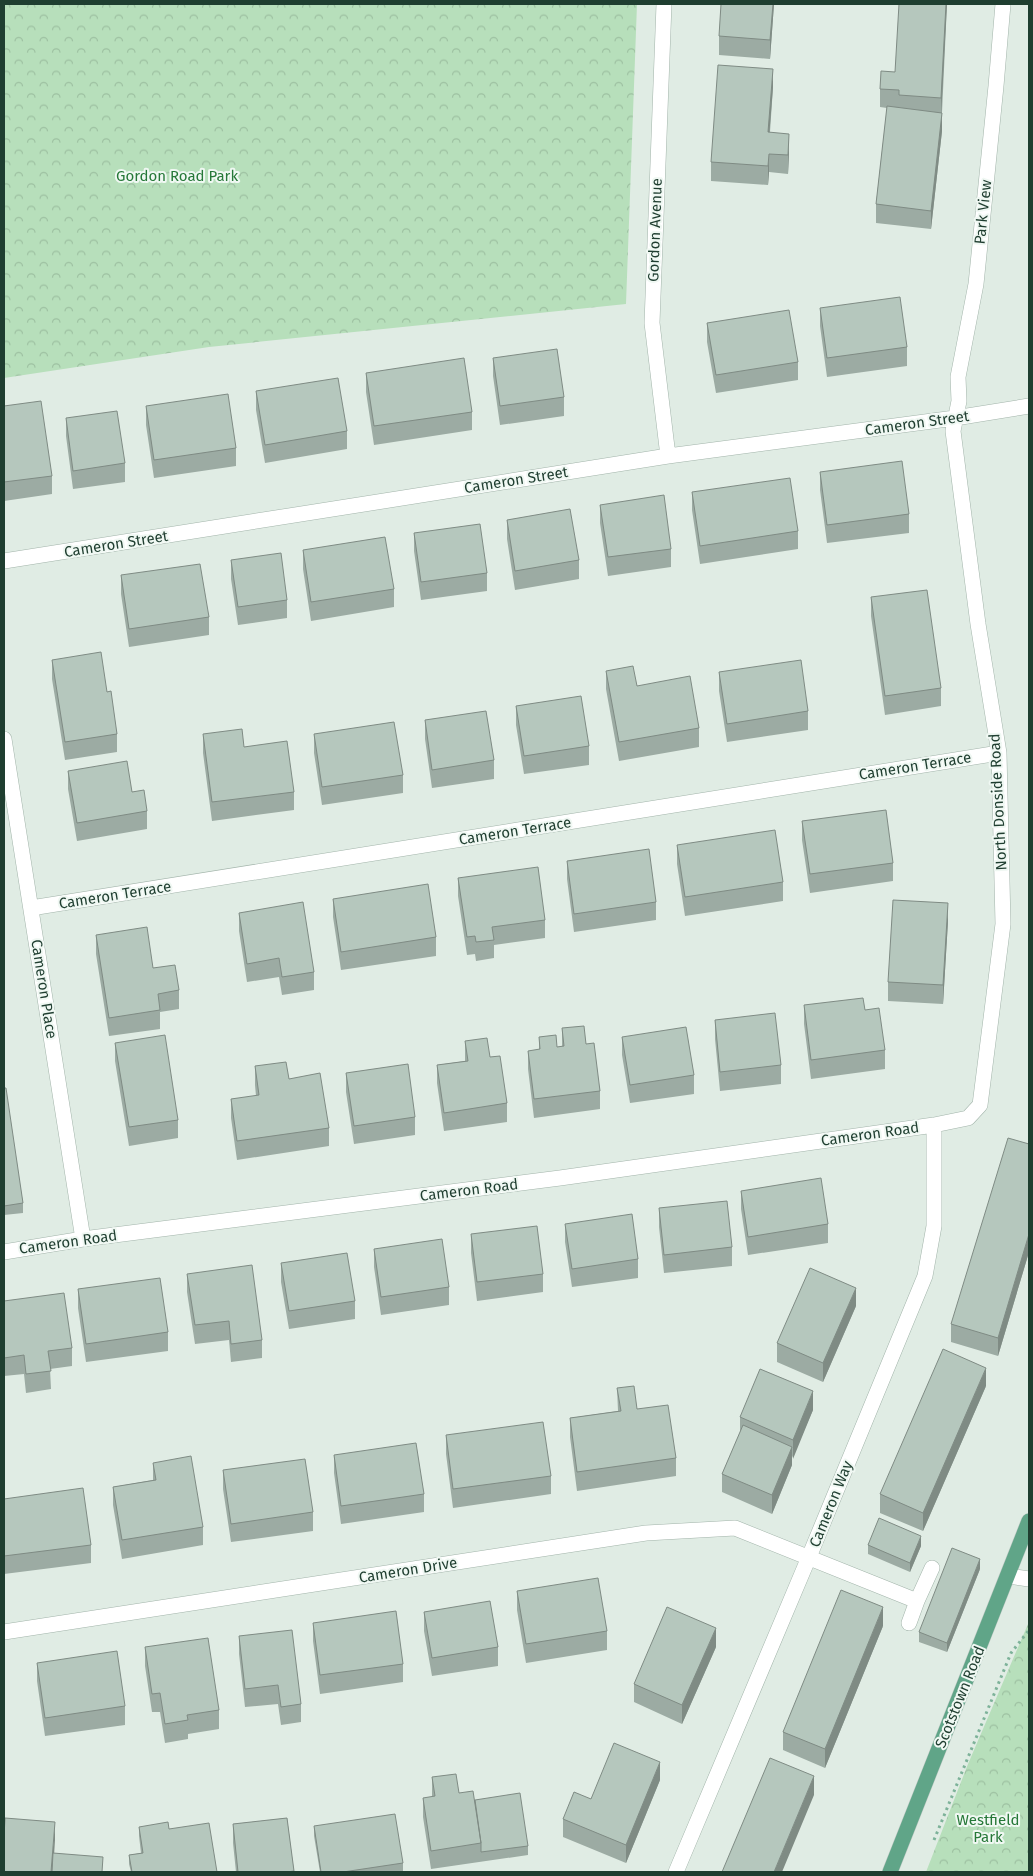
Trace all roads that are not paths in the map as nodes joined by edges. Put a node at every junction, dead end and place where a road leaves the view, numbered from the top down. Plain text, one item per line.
1 (664, 4) edge
2 (1003, 4) edge
3 (1029, 406) edge
4 (955, 418) junction
5 (668, 456) junction
6 (4, 562) edge
7 (4, 739) edge
8 (998, 753) junction
9 (31, 908) junction
10 (934, 1125) junction
11 (83, 1239) junction
12 (4, 1252) edge
13 (1029, 1521) edge
14 (809, 1557) junction
15 (932, 1568) dead end
16 (1009, 1576) junction
17 (1029, 1580) edge
18 (916, 1601) junction
19 (909, 1623) dead end
20 (4, 1632) edge
21 (676, 1872) edge
22 (890, 1872) edge

1 - 5 street, Gordon Avenue
2 - 4 street, Park View
3 - 4 street, Cameron Street
4 - 5 street, Cameron Street
4 - 8 street, North Donside Road
5 - 6 street, Cameron Street
7 - 9 street, Cameron Place
8 - 9 street, Cameron Terrace
8 - 10 street, North Donside Road
9 - 11 street, Cameron Place
10 - 11 street, Cameron Road
10 - 14 street, Cameron Way
11 - 12 street, Cameron Road
13 - 16 main road, Scotstown Road
14 - 18 street, Cameron Drive
14 - 20 street, Cameron Drive
14 - 21 street, Cameron Way
15 - 18 street
16 - 17 street
16 - 22 main road, Scotstown Road
18 - 19 street

